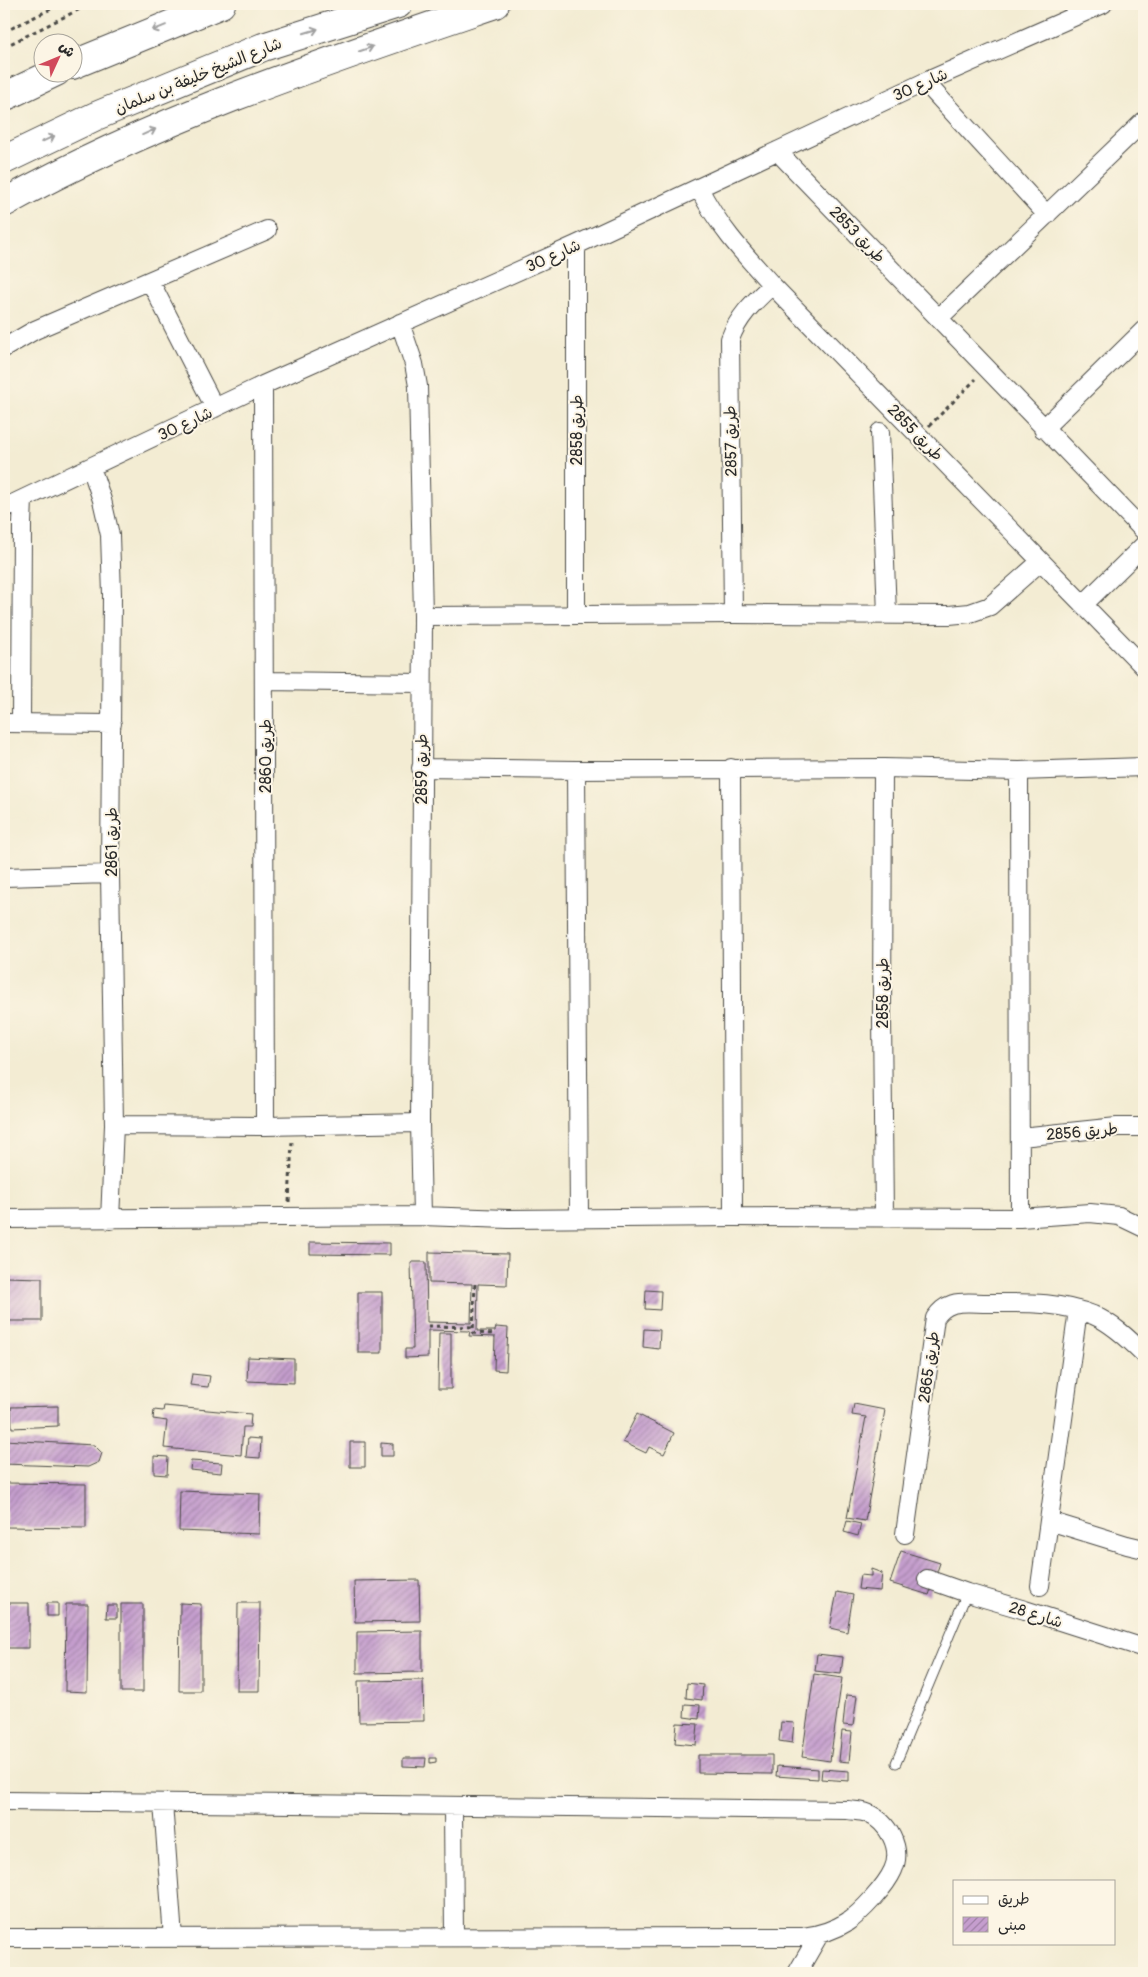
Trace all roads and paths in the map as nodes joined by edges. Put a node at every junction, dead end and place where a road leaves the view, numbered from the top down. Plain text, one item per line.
1 (60, 4) edge
2 (90, 4) edge
3 (221, 4) edge
4 (398, 4) edge
5 (495, 4) edge
6 (1103, 4) edge
7 (4, 32) edge
8 (4, 47) edge
9 (82, 61) edge
10 (35, 82) edge
11 (925, 82) junction
12 (4, 97) edge
13 (1144, 121) edge
14 (777, 151) junction
15 (4, 160) edge
16 (700, 188) junction
17 (4, 203) edge
18 (1047, 214) junction
19 (266, 230) dead end
20 (576, 245) junction
21 (150, 281) junction
22 (772, 285) junction
23 (939, 318) junction
24 (400, 323) junction
25 (1144, 330) edge
26 (4, 348) edge
27 (987, 368) junction
28 (264, 385) junction
29 (215, 408) junction
30 (1044, 428) junction
31 (880, 432) dead end
32 (919, 435) junction
33 (91, 467) junction
34 (23, 499) junction
35 (4, 508) edge
36 (1144, 531) edge
37 (1144, 545) edge
38 (1040, 562) junction
39 (1084, 604) junction
40 (576, 614) junction
41 (733, 614) junction
42 (887, 614) junction
43 (422, 616) junction
44 (1144, 667) edge
45 (265, 682) junction
46 (421, 683) junction
47 (12, 723) edge
48 (112, 724) junction
49 (1144, 767) edge
50 (421, 768) junction
51 (731, 768) junction
52 (883, 768) junction
53 (576, 770) junction
54 (1019, 771) junction
55 (110, 874) junction
56 (4, 877) edge
57 (420, 1122) junction
58 (114, 1125) junction
59 (292, 1125) junction
60 (265, 1126) junction
61 (1144, 1127) edge
62 (1021, 1137) junction
63 (422, 1216) junction
64 (733, 1217) junction
65 (884, 1217) junction
66 (289, 1218) junction
67 (579, 1218) junction
68 (1020, 1218) junction
69 (4, 1219) edge
70 (110, 1220) junction
71 (1144, 1228) edge
72 (475, 1284) dead end
73 (1078, 1310) junction
74 (428, 1326) dead end
75 (474, 1327) junction
76 (495, 1334) dead end
77 (1144, 1354) edge
78 (1049, 1521) junction
79 (905, 1534) dead end
80 (1144, 1549) edge
81 (927, 1579) dead end
82 (1040, 1586) dead end
83 (967, 1594) junction
84 (1144, 1648) edge
85 (896, 1763) dead end
86 (4, 1801) edge
87 (163, 1802) junction
88 (452, 1806) junction
89 (819, 1935) junction
90 (4, 1938) edge
91 (173, 1938) junction
92 (454, 1938) junction
93 (797, 1973) edge

1 - 7 path
2 - 8 path
3 -> 9 highway
15 -> 4 highway, شارع الشيخ خليفة بن سلمان
17 -> 5 highway
6 - 11 street, شارع 30
10 - 12 highway
11 - 14 street, شارع 30
11 - 18 street
13 - 18 street
14 - 16 street, شارع 30
14 - 23 street, طريق 2853
16 - 20 street, شارع 30
16 - 22 street, طريق 2855
18 - 23 street
19 - 21 street
20 - 24 street, شارع 30
20 - 40 street, طريق 2858
21 - 26 street
21 - 29 street
22 - 32 street, طريق 2855
22 - 41 street, طريق 2857
23 - 27 street, طريق 2853
24 - 28 street, شارع 30
24 - 43 street, طريق 2859
25 - 30 street
27 - 30 street, طريق 2853
27 - 32 path
28 - 29 street, شارع 30
28 - 45 street, طريق 2860
29 - 33 street, شارع 30
30 - 36 street, طريق 2853
31 - 42 street
32 - 38 street, طريق 2855
33 - 34 street, شارع 30
33 - 48 street, طريق 2861
34 - 35 street, شارع 30
34 - 47 street
37 - 39 street
38 - 39 street, طريق 2855
38 - 42 street
39 - 44 street, طريق 2855
40 - 41 street
40 - 43 street
41 - 42 street
43 - 46 street, طريق 2859
45 - 46 street
45 - 60 street, طريق 2860
46 - 50 street, طريق 2859
47 - 48 street
48 - 55 street, طريق 2861
49 - 54 street
50 - 53 street
50 - 57 street, طريق 2859
51 - 52 street
51 - 53 street
51 - 64 street
52 - 54 street
52 - 65 street, طريق 2858
53 - 67 street
54 - 62 street
55 - 56 street
55 - 58 street, طريق 2861
57 - 59 street
57 - 63 street, طريق 2859
58 - 60 street
58 - 70 street, طريق 2861
59 - 60 street
59 - 66 path
61 - 62 street, طريق 2856
62 - 68 street
63 - 66 street
63 - 67 street
64 - 65 street
64 - 67 street
65 - 68 street
66 - 70 street
68 - 71 street
69 - 70 street
72 - 75 path
73 - 77 street, طريق 2865
73 - 78 street
73 - 79 street, طريق 2865
74 - 75 path
75 - 76 path
78 - 80 street
78 - 82 street
81 - 83 street, شارع 28
83 - 84 street, شارع 28
83 - 85 lane
86 - 87 street
87 - 88 street
87 - 91 street
88 - 89 street
88 - 92 street
89 - 92 street
89 - 93 street
90 - 91 street
91 - 92 street

